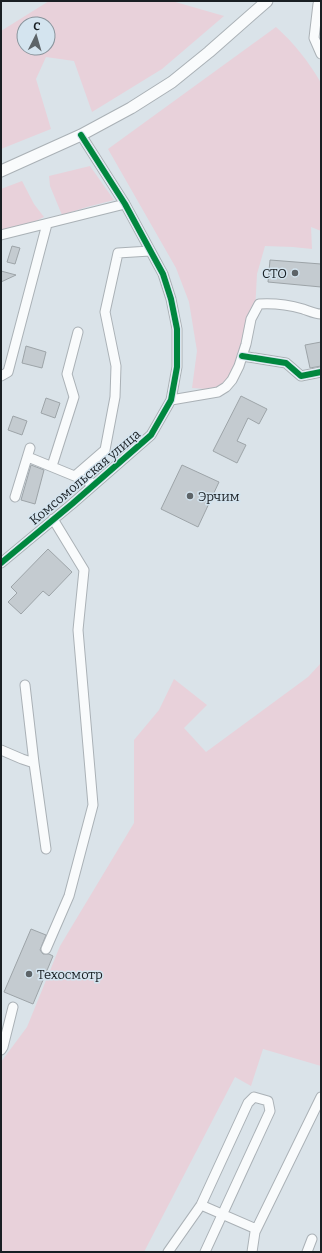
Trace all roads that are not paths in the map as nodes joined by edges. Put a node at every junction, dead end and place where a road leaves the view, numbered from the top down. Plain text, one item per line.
1 (267, 1) edge
2 (320, 1) edge
3 (321, 54) edge
4 (81, 135) junction
5 (1, 171) edge
6 (125, 204) junction
7 (47, 224) junction
8 (1, 235) edge
9 (150, 251) junction
10 (321, 314) edge
11 (78, 332) dead end
12 (242, 356) junction
13 (321, 372) edge
14 (1, 376) edge
15 (171, 400) junction
16 (52, 466) junction
17 (75, 476) junction
18 (94, 484) junction
19 (15, 497) dead end
20 (53, 519) junction
21 (1, 563) edge
22 (25, 685) dead end
23 (1, 750) edge
24 (34, 763) junction
25 (46, 849) dead end
26 (46, 949) dead end
27 (13, 1007) dead end
28 (1, 1050) edge
29 (321, 1097) edge
30 (201, 1205) junction
31 (223, 1215) junction
32 (256, 1229) junction
33 (312, 1239) dead end
34 (168, 1252) edge
35 (205, 1252) edge
36 (252, 1252) edge
37 (307, 1252) edge

1 - 4 main road
2 - 3 street
4 - 5 main road
4 - 6 street, Комсомольская улица
6 - 7 street
6 - 9 street, Комсомольская улица
7 - 8 street
7 - 14 street
9 - 15 street, Комсомольская улица
9 - 17 street
10 - 12 street
11 - 16 street
12 - 13 street
12 - 15 street
15 - 18 street, Комсомольская улица
16 - 17 street
16 - 19 street
17 - 18 street
18 - 20 street, Комсомольская улица
20 - 21 street, Комсомольская улица
20 - 26 street
22 - 24 street
23 - 24 street
24 - 25 street
27 - 28 street
29 - 32 street
30 - 31 street
30 - 31 street
30 - 34 street
31 - 32 street
31 - 35 street
32 - 36 street
33 - 37 street

